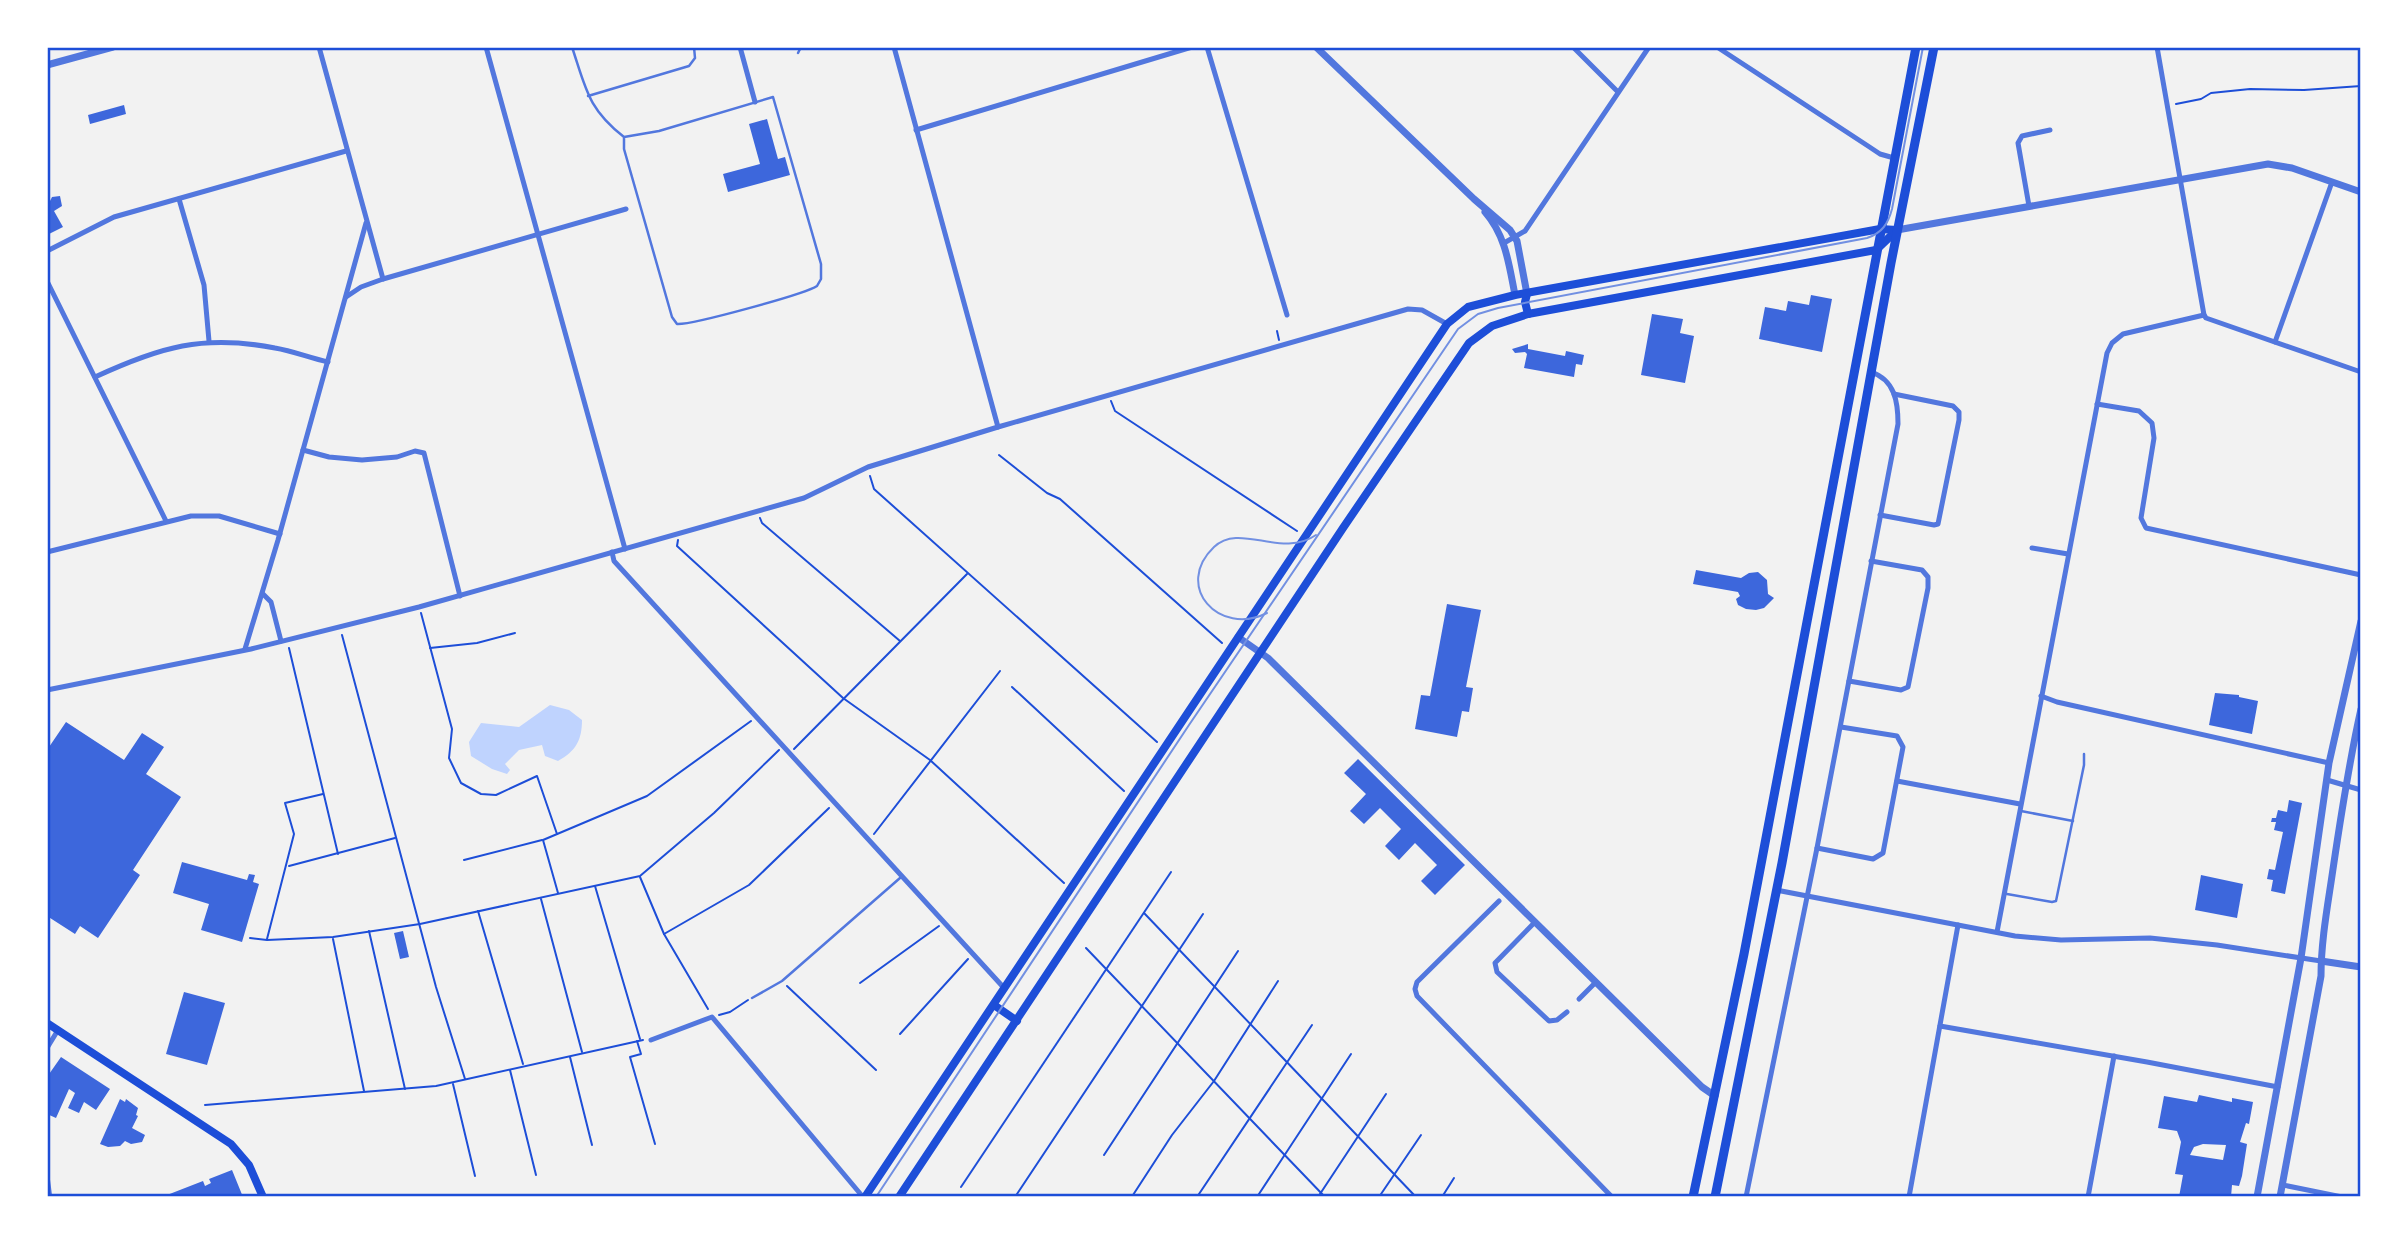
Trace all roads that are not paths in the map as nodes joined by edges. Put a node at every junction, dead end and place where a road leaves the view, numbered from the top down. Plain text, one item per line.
1 (113, 47) edge
2 (319, 47) edge
3 (486, 47) edge
4 (572, 47) edge
5 (694, 47) edge
6 (740, 47) edge
7 (801, 47) edge
8 (894, 47) edge
9 (1192, 47) edge
10 (1207, 47) edge
11 (1316, 47) edge
12 (1573, 47) edge
13 (1649, 47) edge
14 (1717, 47) edge
15 (1916, 47) edge
16 (1934, 47) edge
17 (2157, 47) edge
18 (798, 53) dead end
19 (47, 65) edge
20 (1618, 92) junction
21 (588, 96) junction
22 (755, 102) junction
23 (916, 130) junction
24 (2050, 130) dead end
25 (624, 138) junction
26 (346, 151) junction
27 (1894, 158) junction
28 (2180, 179) junction
29 (2332, 182) junction
30 (2361, 192) edge
31 (179, 199) junction
32 (1474, 199) junction
33 (2029, 206) junction
34 (626, 209) dead end
35 (366, 223) junction
36 (1880, 229) junction
37 (1898, 230) junction
38 (537, 234) junction
39 (1516, 238) junction
40 (1504, 243) junction
41 (1876, 250) junction
42 (47, 251) edge
43 (383, 279) junction
44 (47, 281) edge
45 (1515, 295) junction
46 (346, 297) junction
47 (1526, 298) junction
48 (1287, 314) dead end
49 (1528, 314) junction
50 (2204, 315) junction
51 (1447, 324) junction
52 (209, 341) junction
53 (2275, 342) junction
54 (328, 362) junction
55 (1871, 372) junction
56 (2361, 372) edge
57 (95, 377) junction
58 (1894, 394) junction
59 (2097, 404) junction
60 (998, 427) junction
61 (303, 450) junction
62 (1837, 458) junction
63 (1856, 462) junction
64 (1880, 515) junction
65 (166, 521) junction
66 (280, 534) junction
67 (2032, 548) dead end
68 (625, 549) junction
69 (47, 552) edge
70 (612, 552) junction
71 (2068, 554) junction
72 (1871, 561) junction
73 (2361, 575) edge
74 (263, 594) junction
75 (460, 596) junction
76 (2361, 621) edge
77 (1238, 637) junction
78 (284, 641) junction
79 (245, 649) junction
80 (1262, 653) junction
81 (1849, 681) junction
82 (47, 690) edge
83 (2041, 696) junction
84 (2361, 709) edge
85 (1841, 727) junction
86 (2084, 754) dead end
87 (2329, 764) junction
88 (2327, 780) junction
89 (1897, 781) junction
90 (2346, 785) junction
91 (2361, 790) edge
92 (2020, 804) junction
93 (2019, 811) junction
94 (2073, 821) junction
95 (1817, 848) junction
96 (902, 875) junction
97 (1776, 890) junction
98 (2004, 893) junction
99 (1808, 896) junction
100 (1499, 901) dead end
101 (1535, 922) junction
102 (1958, 925) junction
103 (1997, 932) junction
104 (2301, 958) junction
105 (2321, 961) junction
106 (2361, 967) edge
107 (1596, 982) junction
108 (1005, 989) junction
109 (752, 998) road end
110 (1579, 999) dead end
111 (995, 1005) junction
112 (1567, 1012) dead end
113 (1017, 1021) junction
114 (47, 1023) edge
115 (1940, 1026) junction
116 (58, 1030) junction
117 (651, 1040) road end
118 (47, 1048) edge
119 (2115, 1056) junction
120 (2278, 1087) junction
121 (1715, 1096) junction
122 (48, 1174) edge
123 (2283, 1185) junction
124 (51, 1197) edge
125 (263, 1197) edge
126 (864, 1197) edge
127 (899, 1197) edge
128 (1612, 1197) edge
129 (1693, 1197) edge
130 (1715, 1197) edge
131 (1746, 1197) edge
132 (1909, 1197) edge
133 (2088, 1197) edge
134 (2256, 1197) edge
135 (2280, 1197) edge
136 (2342, 1197) edge

1 - 19 street
2 - 26 street
3 - 38 street
4 - 21 lane
5 - 21 lane
6 - 22 street
7 - 18 lane
8 - 23 street
9 - 23 street
10 - 48 street
11 - 32 street
12 - 20 street
13 - 20 street
14 - 27 street
15 - 27 main road
16 - 37 main road
17 - 28 street
20 - 39 street
21 - 25 lane
22 - 25 lane
22 - 25 lane
23 - 60 street
24 - 33 street
26 - 31 street
26 - 35 street
27 - 36 main road
28 - 29 street
28 - 33 street
28 - 50 street
29 - 30 street
29 - 53 street
31 - 42 street
31 - 52 street
32 - 39 street
32 - 40 street
33 - 37 street
34 - 38 street
35 - 43 street
35 - 46 street
36 - 37 main road
36 - 41 main road
36 - 47 main road
37 - 41 main road
37 - 55 main road
38 - 43 street
38 - 68 street
39 - 40 street
39 - 47 street
40 - 45 street
41 - 49 main road
41 - 62 main road
43 - 46 street
44 - 57 street
45 - 47 main road
45 - 51 main road
46 - 54 street
47 - 49 main road
49 - 80 main road
50 - 53 street
50 - 59 street
51 - 60 street
51 - 77 main road
52 - 54 street
52 - 57 street
53 - 56 street
54 - 61 street
55 - 58 street
55 - 63 main road
57 - 65 street
58 - 64 street
58 - 64 street
59 - 71 street
59 - 73 street
60 - 68 street
61 - 66 street
61 - 75 street
62 - 63 main road
62 - 121 main road
63 - 97 main road
64 - 72 street
65 - 66 street
65 - 69 street
66 - 74 street
67 - 71 street
68 - 70 street
70 - 75 street
70 - 96 street
71 - 83 street
72 - 81 street
72 - 81 street
74 - 78 street
74 - 79 street
75 - 78 street
76 - 87 street
77 - 80 street
77 - 108 main road
78 - 79 street
79 - 82 street
80 - 101 street
80 - 113 main road
81 - 85 street
83 - 87 street
83 - 92 street
84 - 90 street
85 - 89 street
85 - 95 street
86 - 94 lane
87 - 88 street
88 - 90 street
88 - 104 street
89 - 92 street
89 - 95 street
90 - 91 street
90 - 105 street
92 - 93 street
93 - 94 lane
93 - 98 street
94 - 98 lane
95 - 99 street
96 - 108 street
96 - 109 lane
97 - 99 street
97 - 130 main road
98 - 103 street
99 - 102 street
99 - 131 street
100 - 128 street
101 - 107 street
101 - 112 street
102 - 103 street
102 - 115 street
103 - 104 street
104 - 105 street
104 - 120 street
105 - 106 street
105 - 123 street
107 - 110 street
107 - 121 street
108 - 111 main road
111 - 113 main road
111 - 126 main road
113 - 127 main road
114 - 116 main road
115 - 119 street
115 - 132 street
116 - 118 street
116 - 125 main road
117 - 126 street
119 - 120 street
119 - 133 street
120 - 134 street
121 - 129 main road
122 - 124 lane
123 - 135 street
123 - 136 street

